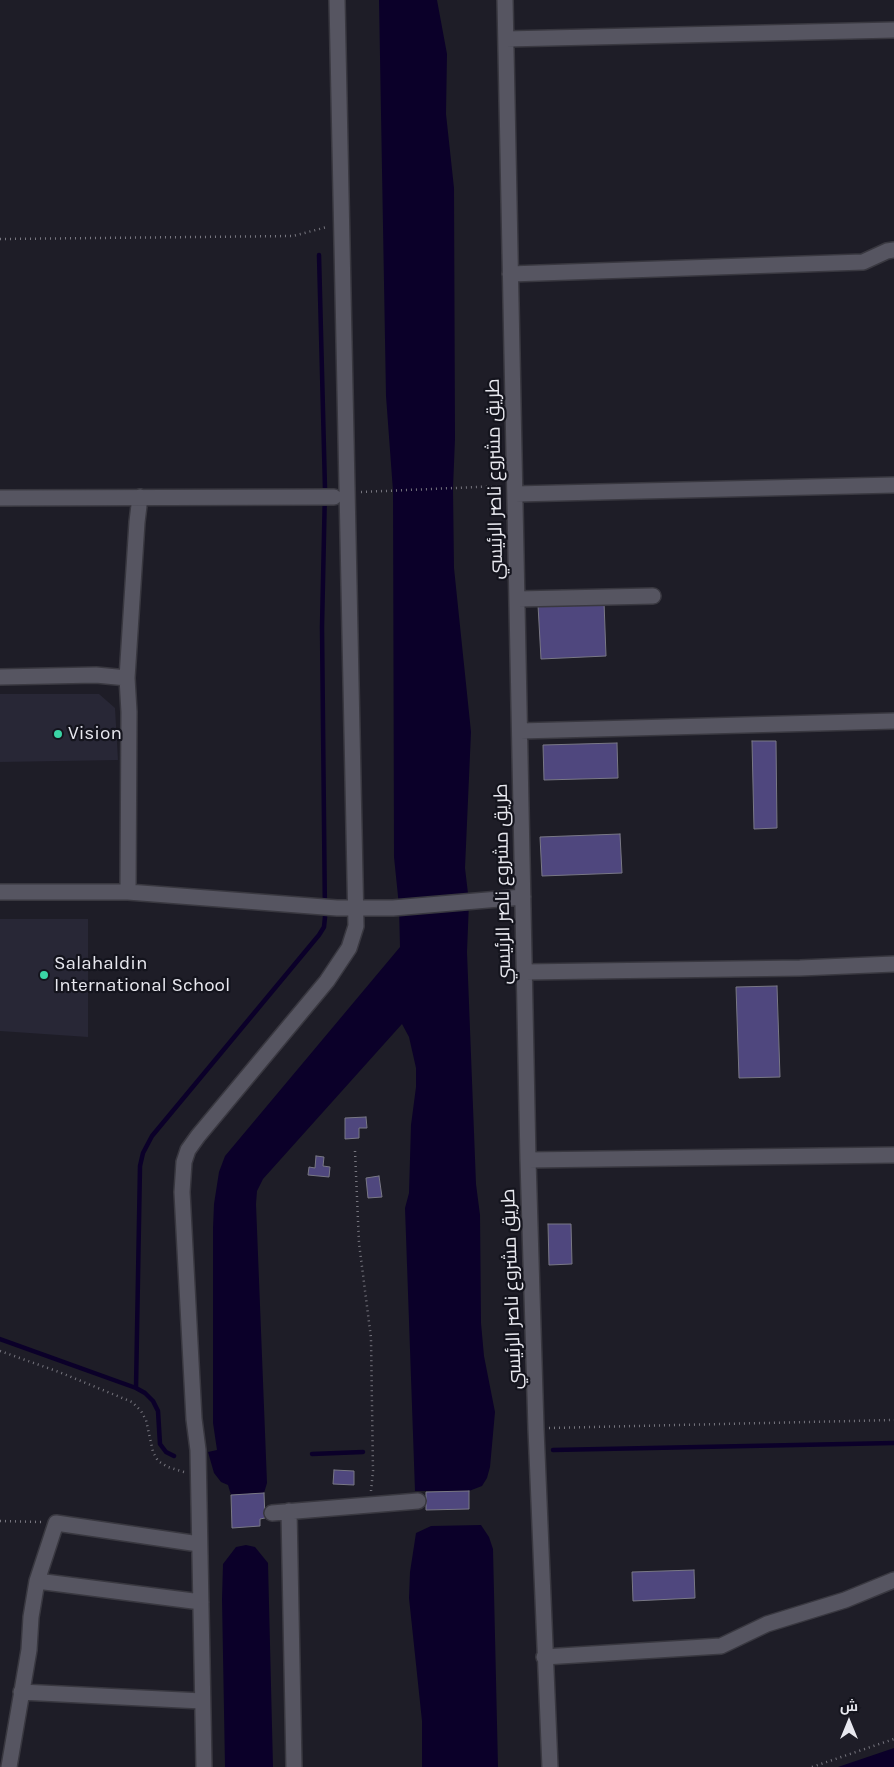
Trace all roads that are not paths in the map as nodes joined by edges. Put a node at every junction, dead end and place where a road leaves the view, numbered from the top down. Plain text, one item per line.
1 (337, 0) edge
2 (505, 0) edge
3 (894, 30) edge
4 (506, 38) junction
5 (894, 250) edge
6 (510, 274) junction
7 (894, 485) edge
8 (515, 489) junction
9 (140, 497) junction
10 (334, 497) dead end
11 (0, 498) edge
12 (653, 596) dead end
13 (518, 599) junction
14 (0, 677) edge
15 (127, 678) junction
16 (894, 721) edge
17 (520, 730) junction
18 (0, 892) edge
19 (128, 892) junction
20 (523, 897) junction
21 (357, 908) junction
22 (894, 964) edge
23 (524, 972) junction
24 (894, 1155) edge
25 (528, 1160) junction
26 (418, 1501) dead end
27 (289, 1511) junction
28 (272, 1512) dead end
29 (199, 1544) junction
30 (894, 1580) edge
31 (37, 1581) junction
32 (201, 1602) junction
33 (544, 1657) junction
34 (21, 1692) junction
35 (202, 1701) junction
36 (9, 1767) edge
37 (204, 1767) edge
38 (294, 1767) edge
39 (550, 1767) edge

1 - 21 street
2 - 4 street, طريق مشروع ناصر الرئيسي
3 - 4 street
4 - 6 street, طريق مشروع ناصر الرئيسي
5 - 6 street
6 - 8 street, طريق مشروع ناصر الرئيسي
7 - 8 street
8 - 13 street, طريق مشروع ناصر الرئيسي
9 - 10 street
9 - 11 street
9 - 15 street
12 - 13 street
13 - 17 street, طريق مشروع ناصر الرئيسي
14 - 15 street
15 - 19 street
16 - 17 street
17 - 20 street, طريق مشروع ناصر الرئيسي
18 - 19 street
19 - 21 street
20 - 21 street
20 - 23 street, طريق مشروع ناصر الرئيسي
21 - 29 street
22 - 23 street
23 - 25 street, طريق مشروع ناصر الرئيسي
24 - 25 street
25 - 33 street, طريق مشروع ناصر الرئيسي
26 - 27 street
27 - 28 street
27 - 38 street
29 - 31 street
29 - 32 street
30 - 33 street
31 - 32 street
31 - 34 street
32 - 35 street
33 - 39 street, طريق مشروع ناصر الرئيسي
34 - 35 street
34 - 36 street
35 - 37 street

